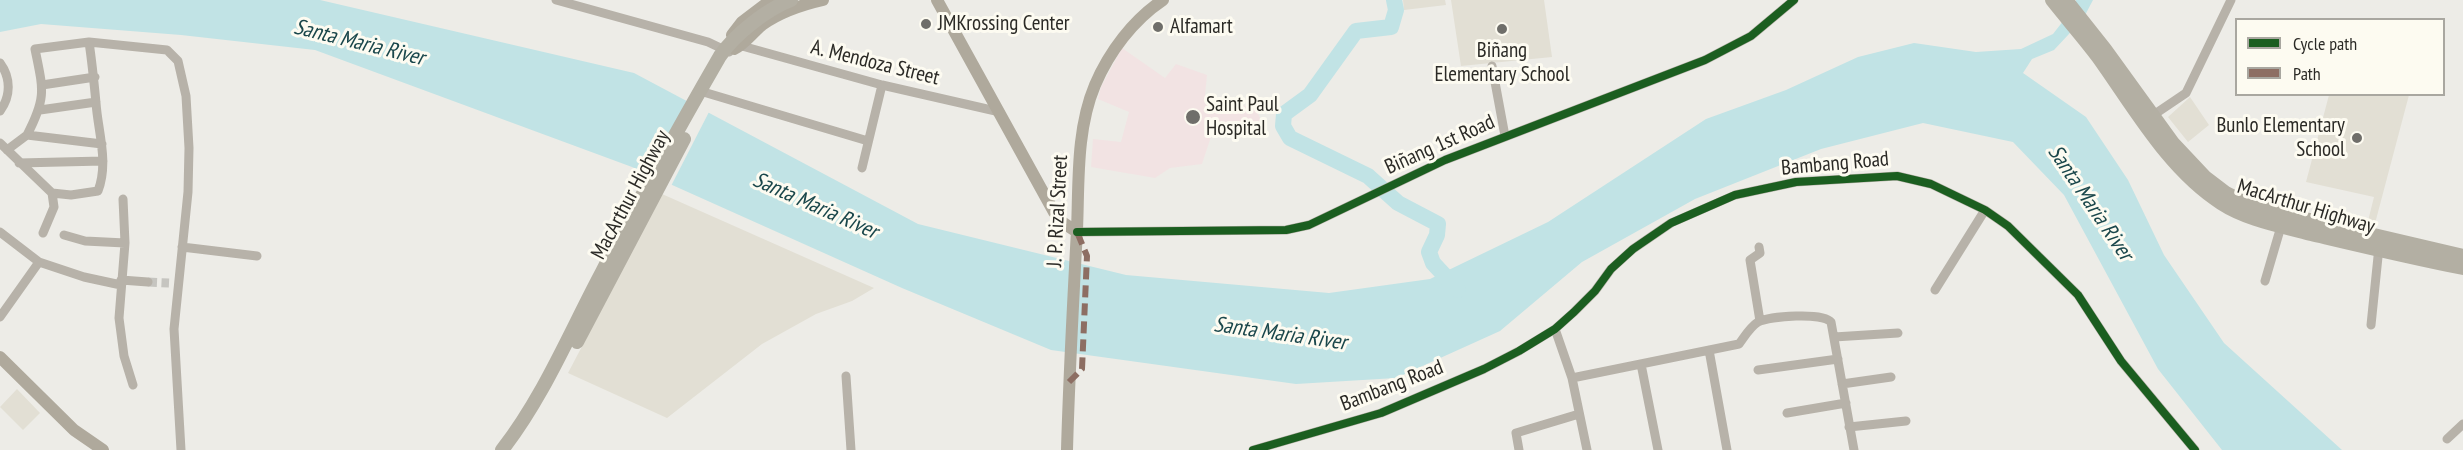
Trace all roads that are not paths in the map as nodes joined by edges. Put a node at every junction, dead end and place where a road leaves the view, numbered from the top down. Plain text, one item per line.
1 (556, 0) edge
2 (771, 0) edge
3 (791, 0) edge
4 (823, 0) edge
5 (937, 0) edge
6 (1162, 0) edge
7 (1794, 0) edge
8 (2052, 0) edge
9 (2066, 0) edge
10 (2231, 0) edge
11 (2092, 41) junction
12 (89, 42) junction
13 (734, 45) junction
14 (0, 63) edge
15 (1492, 66) dead end
16 (95, 77) junction
17 (42, 85) junction
18 (882, 85) junction
19 (703, 94) junction
20 (96, 102) junction
21 (40, 110) junction
22 (0, 111) edge
23 (1000, 112) junction
24 (2148, 118) junction
25 (27, 135) junction
26 (1504, 136) junction
27 (868, 141) junction
28 (0, 143) edge
29 (102, 144) junction
30 (7, 150) junction
31 (103, 161) junction
32 (20, 163) junction
33 (862, 168) dead end
34 (653, 188) junction
35 (52, 193) junction
36 (123, 199) dead end
37 (1985, 210) junction
38 (2282, 220) junction
39 (0, 232) edge
40 (1077, 232) junction
41 (44, 233) dead end
42 (64, 235) dead end
43 (125, 243) junction
44 (2380, 245) junction
45 (182, 247) junction
46 (1759, 247) dead end
47 (257, 256) dead end
48 (2463, 256) edge
49 (39, 262) junction
50 (2463, 268) edge
51 (2265, 281) dead end
52 (148, 282) tunnel mouth
53 (121, 283) junction
54 (1935, 290) dead end
55 (0, 317) edge
56 (1760, 321) junction
57 (2371, 325) dead end
58 (1556, 329) junction
59 (1898, 333) dead end
60 (1834, 337) junction
61 (1708, 350) junction
62 (0, 357) edge
63 (1838, 359) junction
64 (1641, 364) junction
65 (1758, 370) dead end
66 (846, 376) dead end
67 (1891, 377) dead end
68 (1572, 378) junction
69 (1842, 384) junction
70 (133, 385) dead end
71 (1846, 404) junction
72 (1786, 413) dead end
73 (1579, 414) junction
74 (1906, 422) dead end
75 (2463, 424) edge
76 (1850, 427) junction
77 (2448, 440) dead end
78 (103, 450) edge
79 (181, 450) edge
80 (502, 450) edge
81 (513, 450) edge
82 (851, 450) edge
83 (1066, 450) edge
84 (1253, 450) edge
85 (1519, 450) edge
86 (1587, 450) edge
87 (1658, 450) edge
88 (1727, 450) edge
89 (1854, 450) edge
90 (2195, 450) edge

1 - 13 street, A. Mendoza Street
2 - 13 main road, MacArthur Highway
3 - 13 highway
4 - 13 main road, MacArthur Highway
5 - 23 main road
6 - 40 main road, J. P. Rizal Street
7 - 26 street, Biñang 1st Road
8 - 11 highway, MacArthur Highway
9 - 11 highway, MacArthur Highway
10 - 24 street
11 - 24 highway, MacArthur Highway
12 - 16 street
12 - 17 street
12 - 45 street
13 - 18 street, A. Mendoza Street
13 - 19 highway, MacArthur Highway
14 - 22 street
15 - 26 street
16 - 17 street
16 - 20 street
17 - 21 street
18 - 23 street, A. Mendoza Street
18 - 27 street
19 - 27 street
19 - 34 highway, MacArthur Highway
20 - 21 street
20 - 29 street
21 - 25 street
23 - 40 main road
24 - 38 highway, MacArthur Highway
25 - 29 street
25 - 30 street
26 - 40 street, Biñang 1st Road
27 - 33 street
28 - 30 street
29 - 31 street
30 - 32 street
31 - 32 street
31 - 35 street
32 - 35 street
34 - 80 highway, MacArthur Highway
34 - 81 highway, MacArthur Highway
35 - 41 street
36 - 43 street
37 - 54 street
37 - 58 street, Bambang Road
37 - 90 street, Bambang Road
38 - 44 highway, MacArthur Highway
38 - 51 street
39 - 49 street
40 - 83 main road, J. P. Rizal Street
42 - 43 street
43 - 53 street
44 - 48 highway, MacArthur Highway
44 - 50 highway, MacArthur Highway
44 - 57 street
45 - 47 street
45 - 79 street
46 - 56 street
49 - 53 street
49 - 55 street
52 - 53 street
53 - 70 street
56 - 60 street
56 - 61 street
58 - 68 street
58 - 84 street, Bambang Road
59 - 60 street
60 - 63 street
61 - 64 street
61 - 88 street
62 - 78 main road
63 - 65 street
63 - 69 street
64 - 68 street
64 - 87 street
66 - 82 street
67 - 69 street
68 - 73 street
69 - 71 street
71 - 72 street
71 - 76 street
73 - 85 street
73 - 86 street
74 - 76 street
75 - 77 street
76 - 89 street

